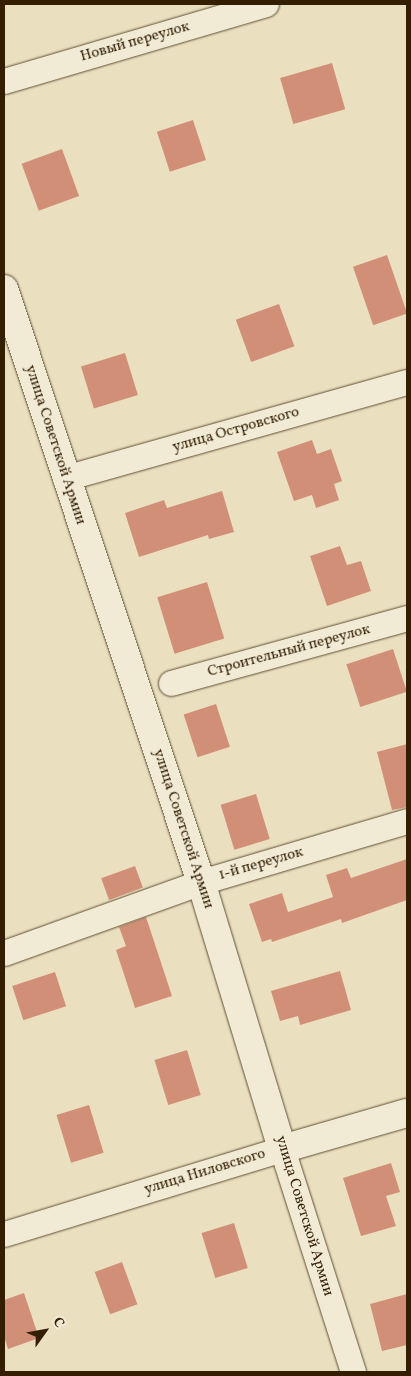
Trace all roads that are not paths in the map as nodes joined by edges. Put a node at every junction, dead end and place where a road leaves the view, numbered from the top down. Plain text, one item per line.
1 (266, 4) edge
2 (4, 81) edge
3 (4, 289) edge
4 (407, 382) edge
5 (65, 478) junction
6 (407, 618) edge
7 (171, 683) dead end
8 (407, 821) edge
9 (201, 882) junction
10 (4, 953) edge
11 (407, 1112) edge
12 (282, 1149) junction
13 (4, 1234) edge
14 (353, 1372) edge

1 - 2 street, Новый переулок
3 - 5 street, улица Советской Армии
4 - 5 street, улица Островского
5 - 9 street, улица Советской Армии
6 - 7 street, Строительный переулок
8 - 9 street, 1-й переулок
9 - 10 street, 1-й переулок
9 - 12 street, улица Советской Армии
11 - 12 street, улица Ниловского
12 - 13 street, улица Ниловского
12 - 14 street, улица Советской Армии

